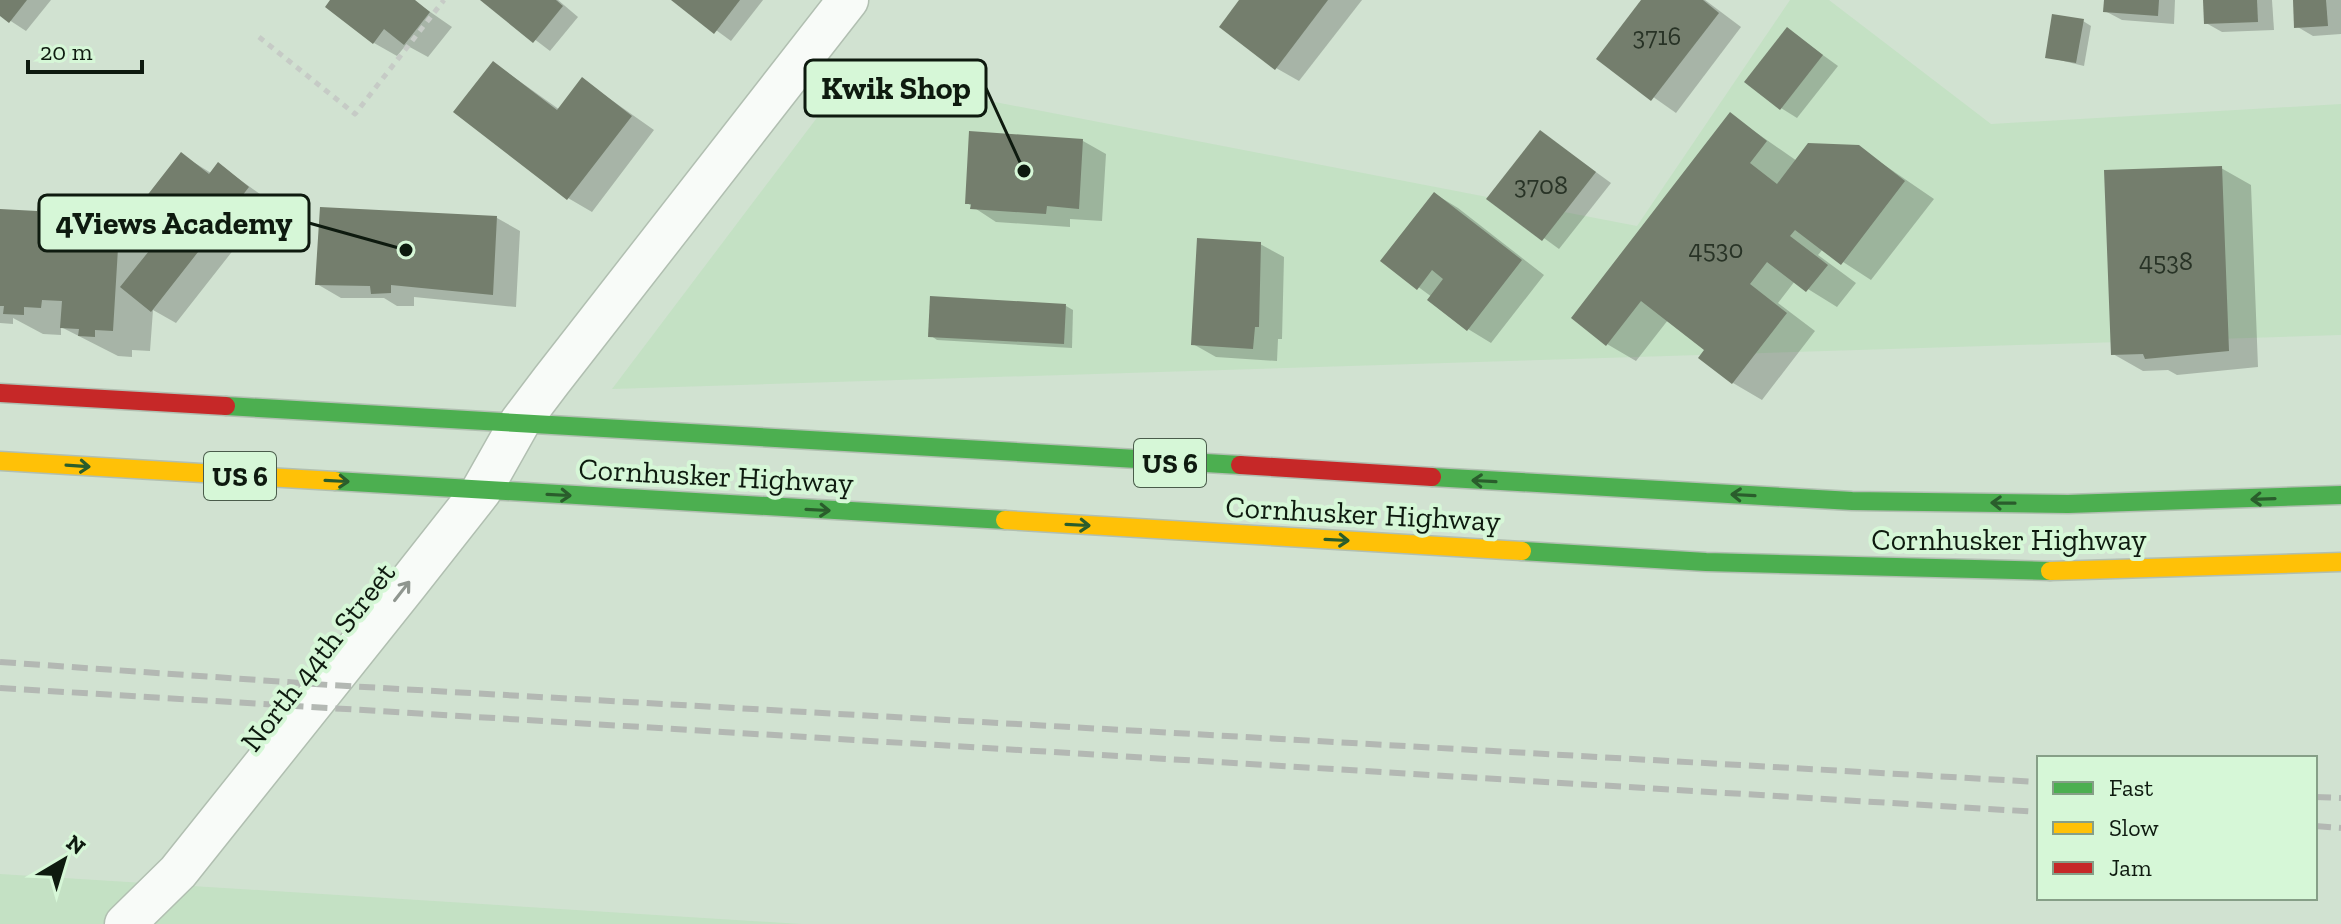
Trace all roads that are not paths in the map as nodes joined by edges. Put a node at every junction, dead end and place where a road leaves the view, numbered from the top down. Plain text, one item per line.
1 (848, 0) edge
2 (0, 393) edge
3 (520, 422) junction
4 (0, 461) edge
5 (465, 489) junction
6 (2341, 495) edge
7 (2341, 562) edge
8 (132, 916) edge

1 - 3 street, North 44th Street
2 - 3 main road, Cornhusker Highway / US 6
3 - 5 street, North 44th Street
6 -> 3 main road, Cornhusker Highway / US 6
4 -> 5 main road, Cornhusker Highway / US 6
5 -> 7 main road, Cornhusker Highway / US 6
5 - 8 street, North 44th Street

